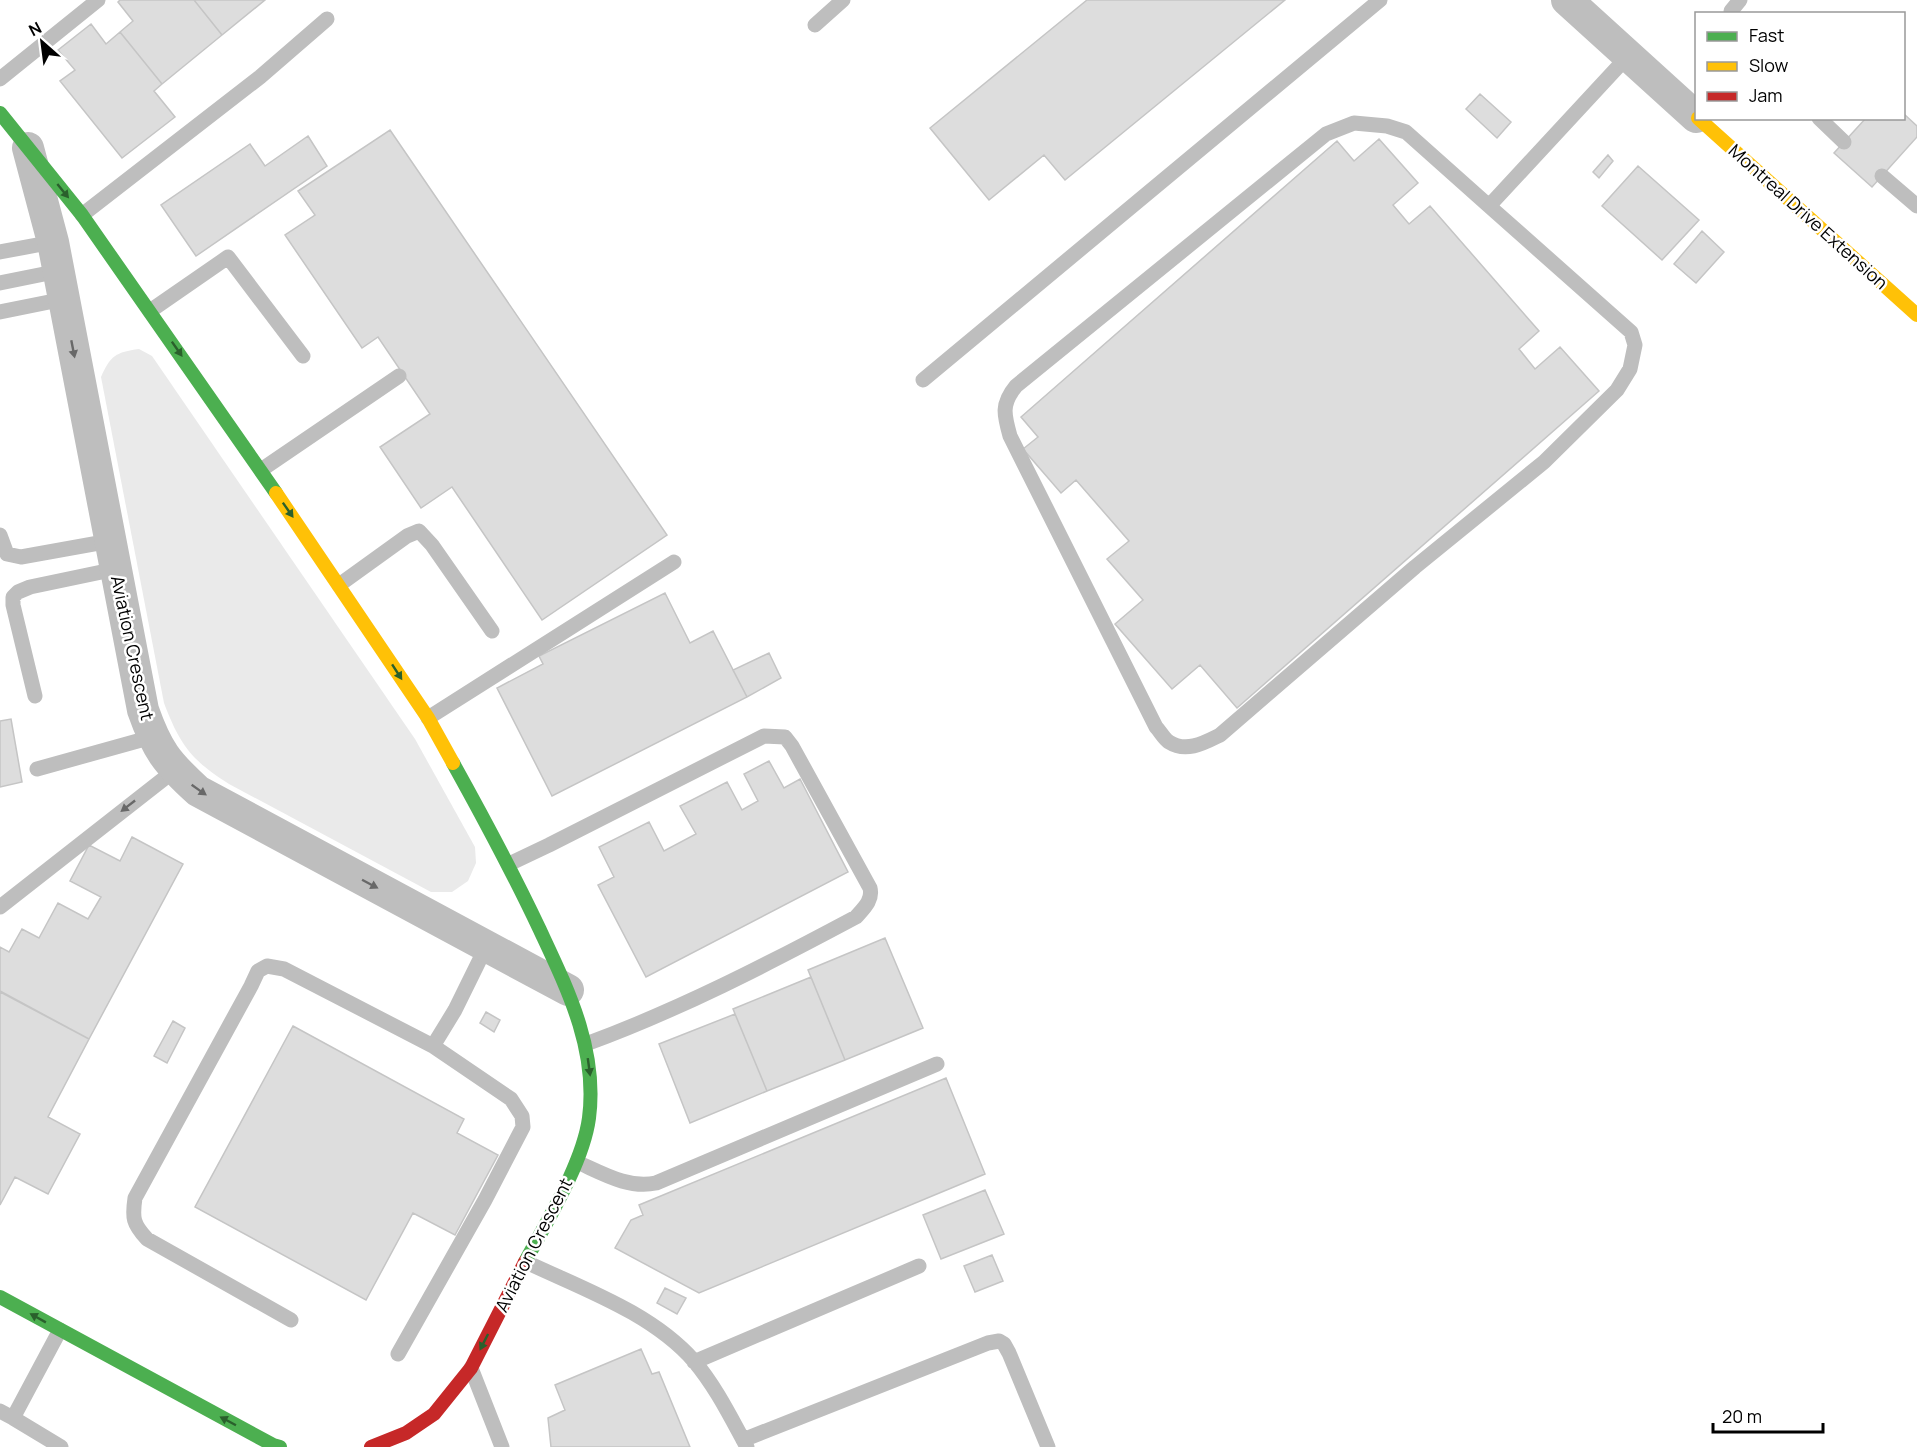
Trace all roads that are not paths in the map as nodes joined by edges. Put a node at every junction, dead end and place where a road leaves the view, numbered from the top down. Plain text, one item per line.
1 (98, 0) edge
2 (843, 0) edge
3 (1380, 0) edge
4 (1567, 0) edge
5 (327, 19) dead end
6 (815, 25) dead end
7 (1628, 56) junction
8 (0, 79) edge
9 (0, 113) edge
10 (1695, 116) edge
11 (1699, 120) edge
12 (1821, 120) edge
13 (1844, 142) dead end
14 (28, 148) junction
15 (1882, 176) dead end
16 (1490, 206) junction
17 (1917, 206) edge
18 (82, 215) junction
19 (0, 252) edge
20 (59, 270) junction
21 (0, 283) edge
22 (150, 311) junction
23 (0, 312) edge
24 (1917, 315) edge
25 (303, 356) dead end
26 (399, 376) dead end
27 (923, 380) dead end
28 (261, 470) junction
29 (0, 535) edge
30 (113, 555) junction
31 (674, 562) dead end
32 (339, 585) junction
33 (492, 631) dead end
34 (35, 696) dead end
35 (428, 718) junction
36 (152, 737) junction
37 (37, 769) dead end
38 (175, 771) junction
39 (508, 864) junction
40 (0, 907) edge
41 (486, 947) junction
42 (568, 990) junction
43 (586, 1044) junction
44 (433, 1046) junction
45 (937, 1064) dead end
46 (577, 1162) junction
47 (526, 1262) junction
48 (919, 1266) dead end
49 (0, 1297) edge
50 (291, 1320) dead end
51 (60, 1330) junction
52 (398, 1354) dead end
53 (694, 1362) junction
54 (471, 1368) junction
55 (7, 1414) edge
56 (249, 1432) junction
57 (409, 1440) edge
58 (745, 1444) edge
59 (62, 1447) edge
60 (241, 1447) edge
61 (280, 1447) edge
62 (371, 1447) edge
63 (502, 1447) edge
64 (1048, 1447) edge

1 - 8 lane
2 - 6 lane
3 - 27 lane
4 - 7 street, Montreal Drive Extension
5 - 18 lane
7 - 10 street, Montreal Drive Extension
7 - 16 lane
9 - 14 street, Aviation Crescent
11 - 24 street, Montreal Drive Extension
12 - 13 lane
14 -> 18 street, Aviation Crescent
14 - 20 street, Aviation Crescent
15 - 17 lane
16 - 16 lane
18 - 22 street, Aviation Crescent
19 - 20 lane
20 - 21 lane
20 - 23 lane
20 -> 30 street, Aviation Crescent
22 - 25 lane
22 -> 28 street, Aviation Crescent
26 - 28 lane
28 -> 32 street, Aviation Crescent
29 - 30 lane
30 - 34 lane
30 - 36 street, Aviation Crescent
31 - 35 lane
32 - 33 lane
32 -> 35 street, Aviation Crescent
35 - 39 street, Aviation Crescent
36 - 37 lane
36 - 38 street, Aviation Crescent
38 -> 40 lane
38 -> 41 street, Aviation Crescent
39 - 42 street, Aviation Crescent
39 - 43 lane
41 - 42 street, Aviation Crescent
41 - 44 lane
42 - 43 street, Aviation Crescent
43 -> 46 street, Aviation Crescent
44 - 50 lane
44 - 52 lane
45 - 46 lane
46 - 47 street, Aviation Crescent
47 - 53 lane
47 -> 54 street, Aviation Crescent
48 - 53 lane
51 -> 49 street
51 - 55 lane
56 -> 51 street
53 - 58 lane
54 - 57 street, Aviation Crescent
54 - 63 lane
55 - 59 lane
56 - 60 lane
56 - 61 street
57 - 62 street, Aviation Crescent
58 - 64 lane

